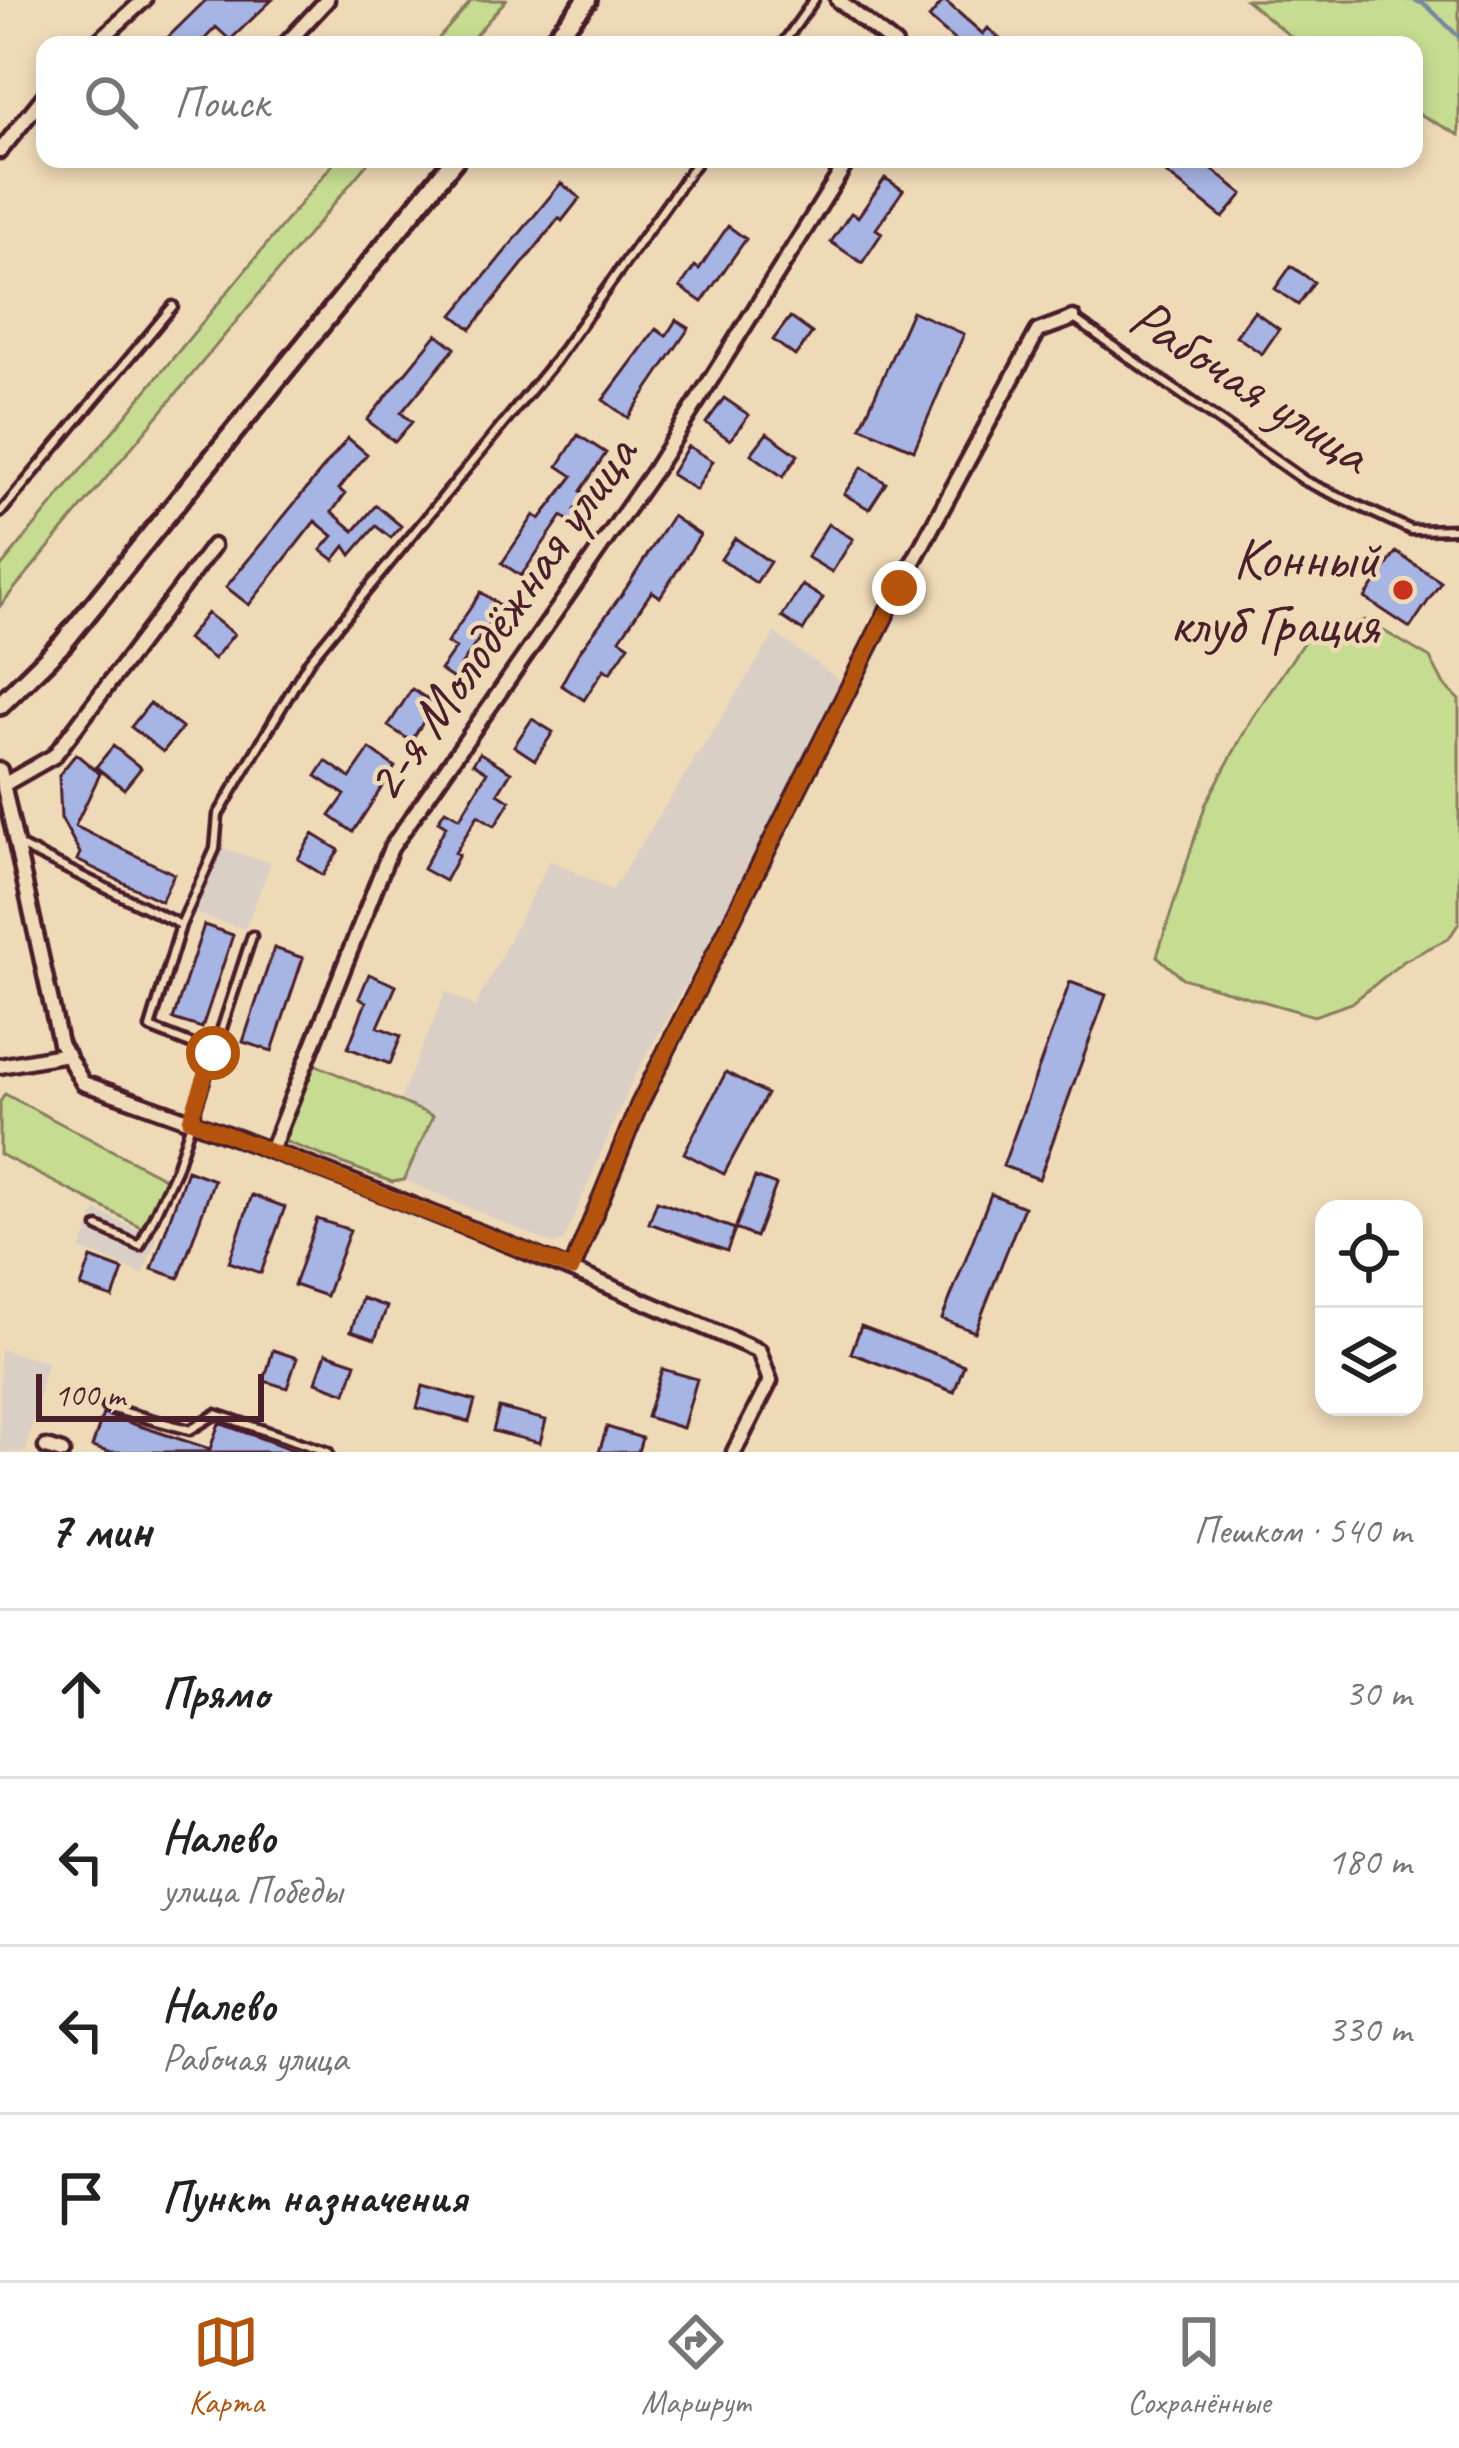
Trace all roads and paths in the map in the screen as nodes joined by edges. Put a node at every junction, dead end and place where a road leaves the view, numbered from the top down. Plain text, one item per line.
1 (143, 0) edge
2 (327, 0) edge
3 (586, 0) edge
4 (814, 0) edge
5 (838, 0) edge
6 (104, 36) edge
7 (293, 36) edge
8 (556, 36) edge
9 (788, 36) edge
10 (884, 36) edge
11 (36, 105) edge
12 (0, 151) edge
13 (448, 168) edge
14 (693, 168) edge
15 (842, 168) edge
16 (173, 306) dead end
17 (1073, 318) joint
18 (0, 513) edge
19 (1459, 529) edge
20 (213, 546) dead end
21 (0, 705) edge
22 (3, 777) edge
23 (18, 845) junction
24 (181, 925) junction
25 (252, 935) dead end
26 (213, 1053) junction
27 (67, 1054) junction
28 (0, 1066) edge
29 (190, 1120) junction
30 (271, 1151) junction
31 (98, 1227) dead end
32 (572, 1269) junction
33 (106, 1407) dead end
34 (46, 1447) dead end
35 (62, 1452) edge
36 (328, 1452) edge
37 (734, 1452) edge

1 - 6 street
2 - 7 street
3 - 8 main road
4 - 9 lane
5 - 10 street
11 - 12 street
13 - 21 main road
14 - 24 lane
15 - 30 street, 2-я Молодёжная улица
16 - 18 lane
17 - 19 lane, Рабочая улица
17 - 32 street, Рабочая улица
20 - 22 street
22 - 23 street
23 - 24 lane
23 - 27 street
24 - 26 lane
25 - 26 lane
26 - 29 lane
27 - 28 street
27 - 29 street
29 - 30 street
29 - 31 lane
30 - 32 street
32 - 37 street
33 - 36 lane
34 - 35 street

